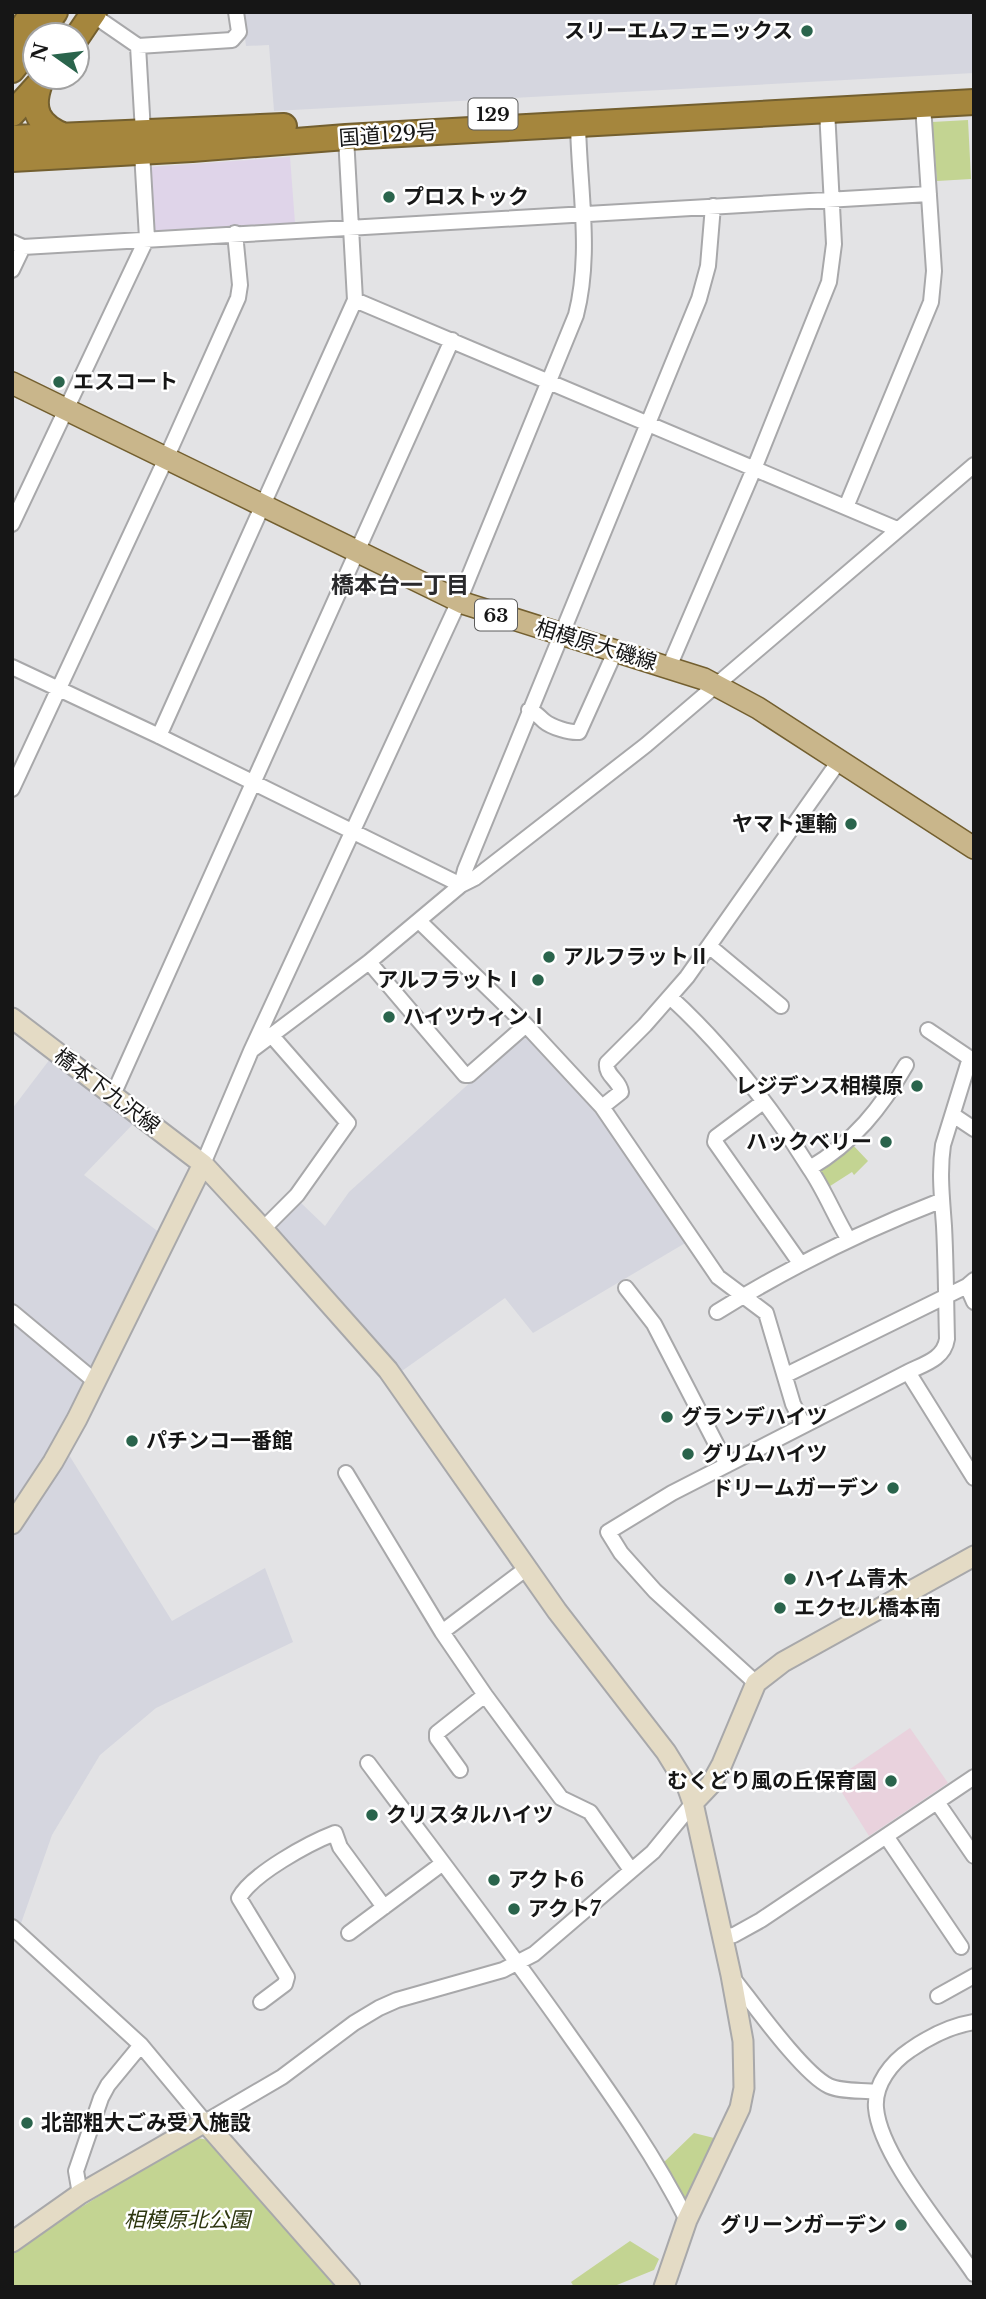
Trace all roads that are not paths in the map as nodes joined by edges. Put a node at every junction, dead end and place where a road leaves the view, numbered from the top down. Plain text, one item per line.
1 (33, 12) edge
2 (236, 12) edge
3 (87, 13) edge
4 (12, 43) edge
5 (138, 46) junction
6 (974, 88) edge
7 (29, 91) edge
8 (37, 91) edge
9 (974, 102) edge
10 (923, 105) junction
11 (827, 110) junction
12 (12, 114) edge
13 (578, 124) junction
14 (64, 136) junction
15 (346, 137) junction
16 (12, 138) edge
17 (143, 142) junction
18 (12, 159) edge
19 (929, 194) junction
20 (832, 198) junction
21 (713, 206) junction
22 (583, 213) junction
23 (352, 226) junction
24 (235, 233) junction
25 (147, 238) junction
26 (18, 245) edge
27 (12, 270) edge
28 (355, 300) junction
29 (452, 341) junction
30 (549, 382) junction
31 (12, 383) edge
32 (66, 410) junction
33 (647, 423) junction
34 (166, 459) junction
35 (974, 465) edge
36 (754, 469) junction
37 (262, 506) junction
38 (846, 507) junction
39 (12, 524) edge
40 (897, 529) junction
41 (357, 552) junction
42 (459, 601) junction
43 (560, 635) junction
44 (615, 652) junction
45 (12, 667) edge
46 (669, 667) junction
47 (714, 685) junction
48 (58, 689) junction
49 (529, 710) junction
50 (159, 736) junction
51 (839, 761) junction
52 (253, 784) junction
53 (12, 789) edge
54 (352, 832) junction
55 (974, 848) edge
56 (461, 885) junction
57 (419, 921) junction
58 (709, 946) junction
59 (369, 962) junction
60 (670, 997) junction
61 (781, 1006) dead end
62 (12, 1018) edge
63 (526, 1025) junction
64 (928, 1030) dead end
65 (272, 1036) junction
66 (251, 1051) junction
67 (906, 1065) dead end
68 (113, 1096) junction
69 (763, 1102) junction
70 (602, 1107) junction
71 (953, 1115) junction
72 (974, 1129) edge
73 (203, 1164) junction
74 (810, 1168) junction
75 (940, 1201) junction
76 (263, 1229) junction
77 (849, 1240) junction
78 (800, 1263) junction
79 (970, 1283) edge
80 (626, 1288) dead end
81 (744, 1295) junction
82 (946, 1297) junction
83 (974, 1302) edge
84 (12, 1312) edge
85 (717, 1312) dead end
86 (908, 1373) junction
87 (786, 1375) junction
88 (96, 1382) junction
89 (803, 1424) junction
90 (727, 1465) junction
91 (346, 1473) dead end
92 (974, 1478) edge
93 (12, 1524) edge
94 (974, 1556) edge
95 (527, 1568) junction
96 (442, 1632) junction
97 (756, 1683) junction
98 (485, 1695) junction
99 (368, 1763) dead end
100 (460, 1770) dead end
101 (974, 1777) edge
102 (937, 1802) junction
103 (693, 1803) junction
104 (886, 1836) junction
105 (974, 1856) edge
106 (443, 1863) junction
107 (631, 1870) junction
108 (384, 1907) junction
109 (12, 1927) edge
110 (349, 1933) dead end
111 (723, 1937) junction
112 (961, 1947) dead end
113 (518, 1963) junction
114 (731, 1975) junction
115 (974, 1976) edge
116 (938, 1996) dead end
117 (261, 2002) dead end
118 (974, 2022) edge
119 (141, 2045) junction
120 (877, 2092) junction
121 (205, 2122) junction
122 (80, 2194) junction
123 (687, 2220) junction
124 (12, 2242) edge
125 (974, 2274) edge
126 (657, 2286) edge
127 (351, 2287) edge

1 - 4 highway
2 - 5 street
3 - 5 street
5 - 17 street
6 - 17 highway, 国道129号 / 129
7 - 12 highway
8 - 14 highway
9 - 10 highway, 国道129号 / 129
10 - 11 highway, 国道129号 / 129
10 - 19 street
11 - 13 highway, 国道129号 / 129
11 - 20 street
13 - 15 highway, 国道129号 / 129
13 - 22 street
14 - 16 highway, 国道129号 / 129
14 - 17 highway, 国道129号 / 129
15 - 17 highway, 国道129号 / 129
15 - 23 street
17 - 18 highway, 国道129号 / 129
17 - 25 street
19 - 20 street
19 - 38 street
20 - 21 street
20 - 36 street
21 - 22 street
21 - 33 street
22 - 23 street
22 - 30 street
23 - 24 street
23 - 28 street
24 - 25 street
24 - 34 street
25 - 26 street
25 - 32 street
26 - 27 street
28 - 29 street
28 - 37 street
29 - 30 street
29 - 41 street
30 - 33 street
30 - 42 street
31 - 32 main road, 相模原大磯線 / 63
32 - 34 main road, 相模原大磯線 / 63
32 - 39 street
33 - 36 street
33 - 43 street
34 - 37 main road, 相模原大磯線 / 63
34 - 48 street
35 - 40 street
36 - 38 street
36 - 46 street
37 - 41 main road, 相模原大磯線 / 63
37 - 50 street
38 - 40 street
40 - 47 street
41 - 42 main road, 相模原大磯線 / 63
41 - 52 street
42 - 43 main road, 相模原大磯線 / 63
42 - 54 street
43 - 44 main road, 相模原大磯線 / 63
43 - 49 street
44 - 46 main road, 相模原大磯線 / 63
44 - 49 street
45 - 48 street
46 - 47 main road, 相模原大磯線 / 63
47 - 51 main road, 相模原大磯線 / 63
47 - 56 street
48 - 50 street
48 - 53 street
49 - 56 street
50 - 52 street
51 - 55 main road, 相模原大磯線 / 63
51 - 58 street
52 - 54 street
52 - 68 street
54 - 56 street
54 - 66 street
56 - 57 street
57 - 59 street
57 - 63 street
58 - 60 street
58 - 61 street
59 - 63 street
59 - 65 street
60 - 69 street
60 - 70 street
62 - 68 street, 橋本下九沢線
63 - 70 street
64 - 71 street
65 - 66 street
65 - 76 street
66 - 73 street
67 - 74 street
68 - 73 street, 橋本下九沢線
69 - 74 street
69 - 78 street
70 - 81 street
71 - 72 street
71 - 75 street
73 - 76 street, 橋本下九沢線
73 - 88 street
74 - 77 street
75 - 77 street
75 - 82 street
76 - 95 street, 橋本下九沢線
77 - 78 street
78 - 81 street
79 - 82 street
79 - 83 street
80 - 90 street
81 - 85 street
81 - 87 street
82 - 86 street
82 - 87 street
84 - 88 street
86 - 89 street
86 - 92 street
87 - 89 street
88 - 93 street
89 - 90 street
90 - 97 street
91 - 96 street
94 - 97 street
95 - 96 street
95 - 103 street, 橋本下九沢線
96 - 98 street
97 - 103 street
98 - 100 street
98 - 107 street
99 - 106 street
101 - 102 street
102 - 104 street
102 - 105 street
103 - 107 street
103 - 111 street, 橋本下九沢線
104 - 111 street
104 - 112 street
106 - 108 street
106 - 113 street
107 - 113 street
108 - 110 street
108 - 117 street
109 - 119 street
111 - 114 street, 橋本下九沢線
113 - 121 street
113 - 123 street
114 - 120 street
114 - 123 street, 橋本下九沢線
115 - 116 street
118 - 120 street
119 - 121 street
119 - 122 street
120 - 125 street
121 - 122 street
121 - 127 street
122 - 124 street
123 - 126 street, 橋本下九沢線

